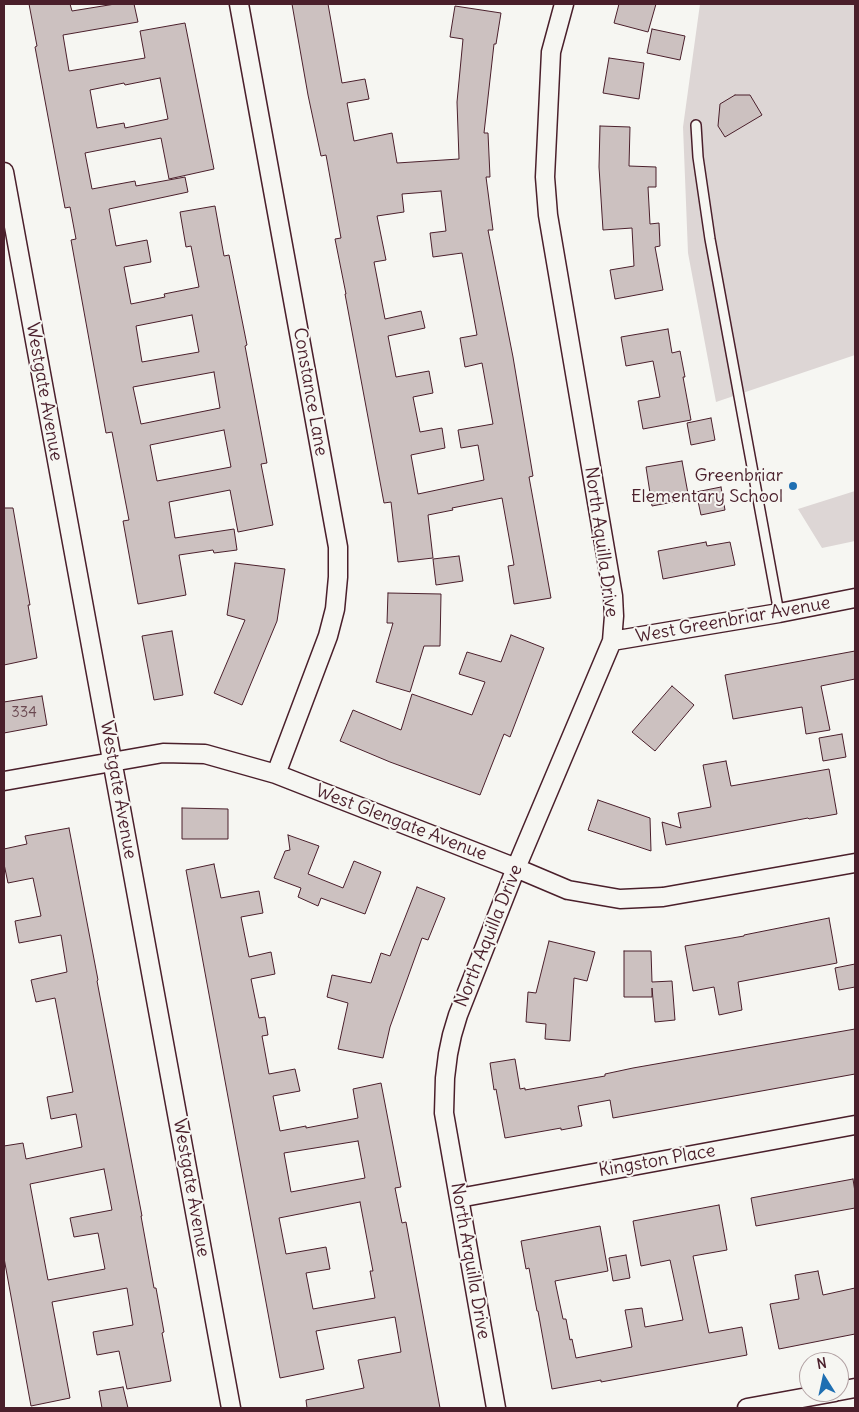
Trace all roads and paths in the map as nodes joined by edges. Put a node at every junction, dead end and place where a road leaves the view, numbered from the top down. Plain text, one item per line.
1 (239, 4) edge
2 (564, 4) edge
3 (696, 125) dead end
4 (4, 172) edge
5 (855, 598) edge
6 (779, 613) junction
7 (612, 641) junction
8 (113, 763) junction
9 (276, 774) junction
10 (4, 781) edge
11 (855, 863) edge
12 (516, 868) junction
13 (444, 1113) joint
14 (855, 1125) edge
15 (459, 1198) junction
16 (799, 1399) edge
17 (231, 1408) edge
18 (496, 1408) edge
19 (747, 1408) edge

1 - 9 street, Constance Lane
2 - 7 street, North Aquilla Drive
3 - 6 lane
4 - 8 street, Westgate Avenue
5 - 6 street, West Greenbriar Avenue
6 - 7 street, West Greenbriar Avenue
7 - 12 street, North Aquilla Drive
8 - 9 street, West Glengate Avenue
8 - 10 street, West Glengate Avenue
8 - 17 street, Westgate Avenue
9 - 12 street, West Glengate Avenue
11 - 12 street, West Glengate Avenue
12 - 13 street, North Aquilla Drive
13 - 15 street, North Arquilla Drive
14 - 15 street, Kingston Place
15 - 18 street, North Arquilla Drive
16 - 19 street

